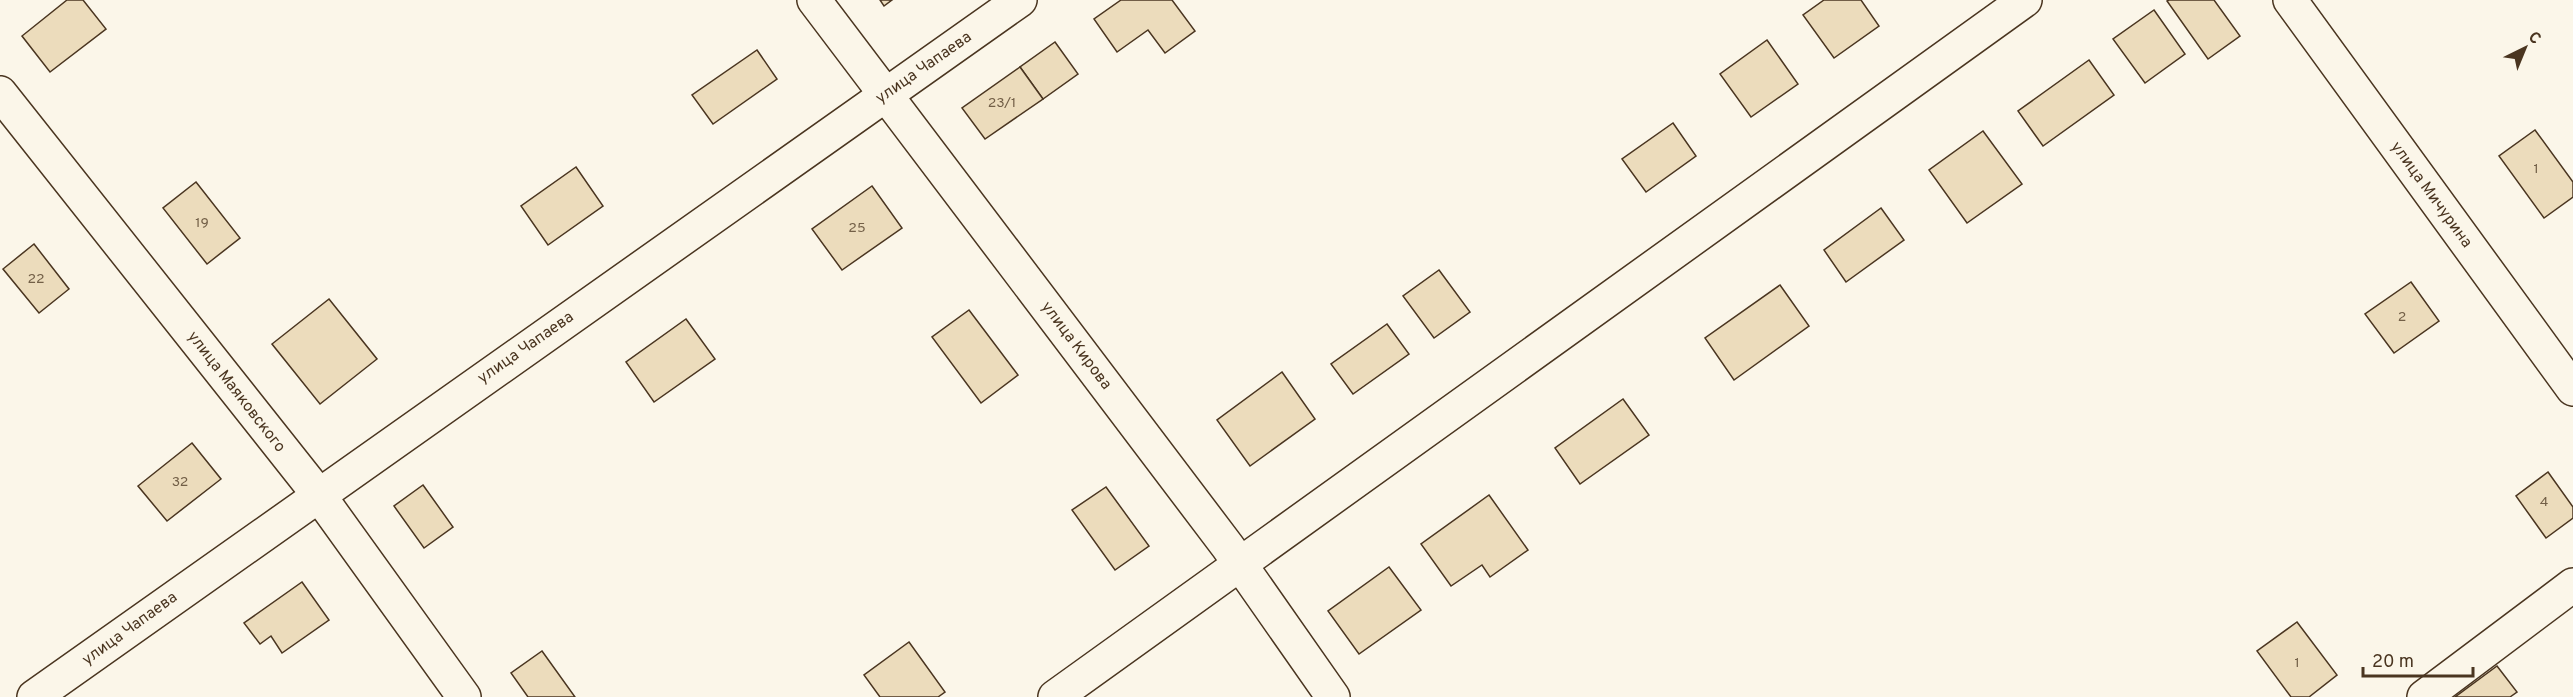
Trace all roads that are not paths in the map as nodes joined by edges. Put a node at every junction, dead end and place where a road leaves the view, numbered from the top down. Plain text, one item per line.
1 (814, 0) edge
2 (1020, 0) edge
3 (2025, 0) edge
4 (2290, 0) edge
5 (0, 93) edge
6 (886, 95) junction
7 (2573, 389) edge
8 (318, 494) junction
9 (1239, 564) junction
10 (2573, 585) edge
11 (34, 697) edge
12 (464, 697) edge
13 (1055, 697) edge
14 (1333, 697) edge
15 (2424, 697) edge

1 - 6 street, улица Кирова
2 - 6 street, улица Чапаева
3 - 9 street
4 - 7 street, улица Мичурина
5 - 8 street, улица Маяковского
6 - 8 street, улица Чапаева
6 - 9 street, улица Кирова
8 - 11 street, улица Чапаева
8 - 12 street, улица Маяковского
9 - 13 street
9 - 14 street, улица Кирова
10 - 15 street

